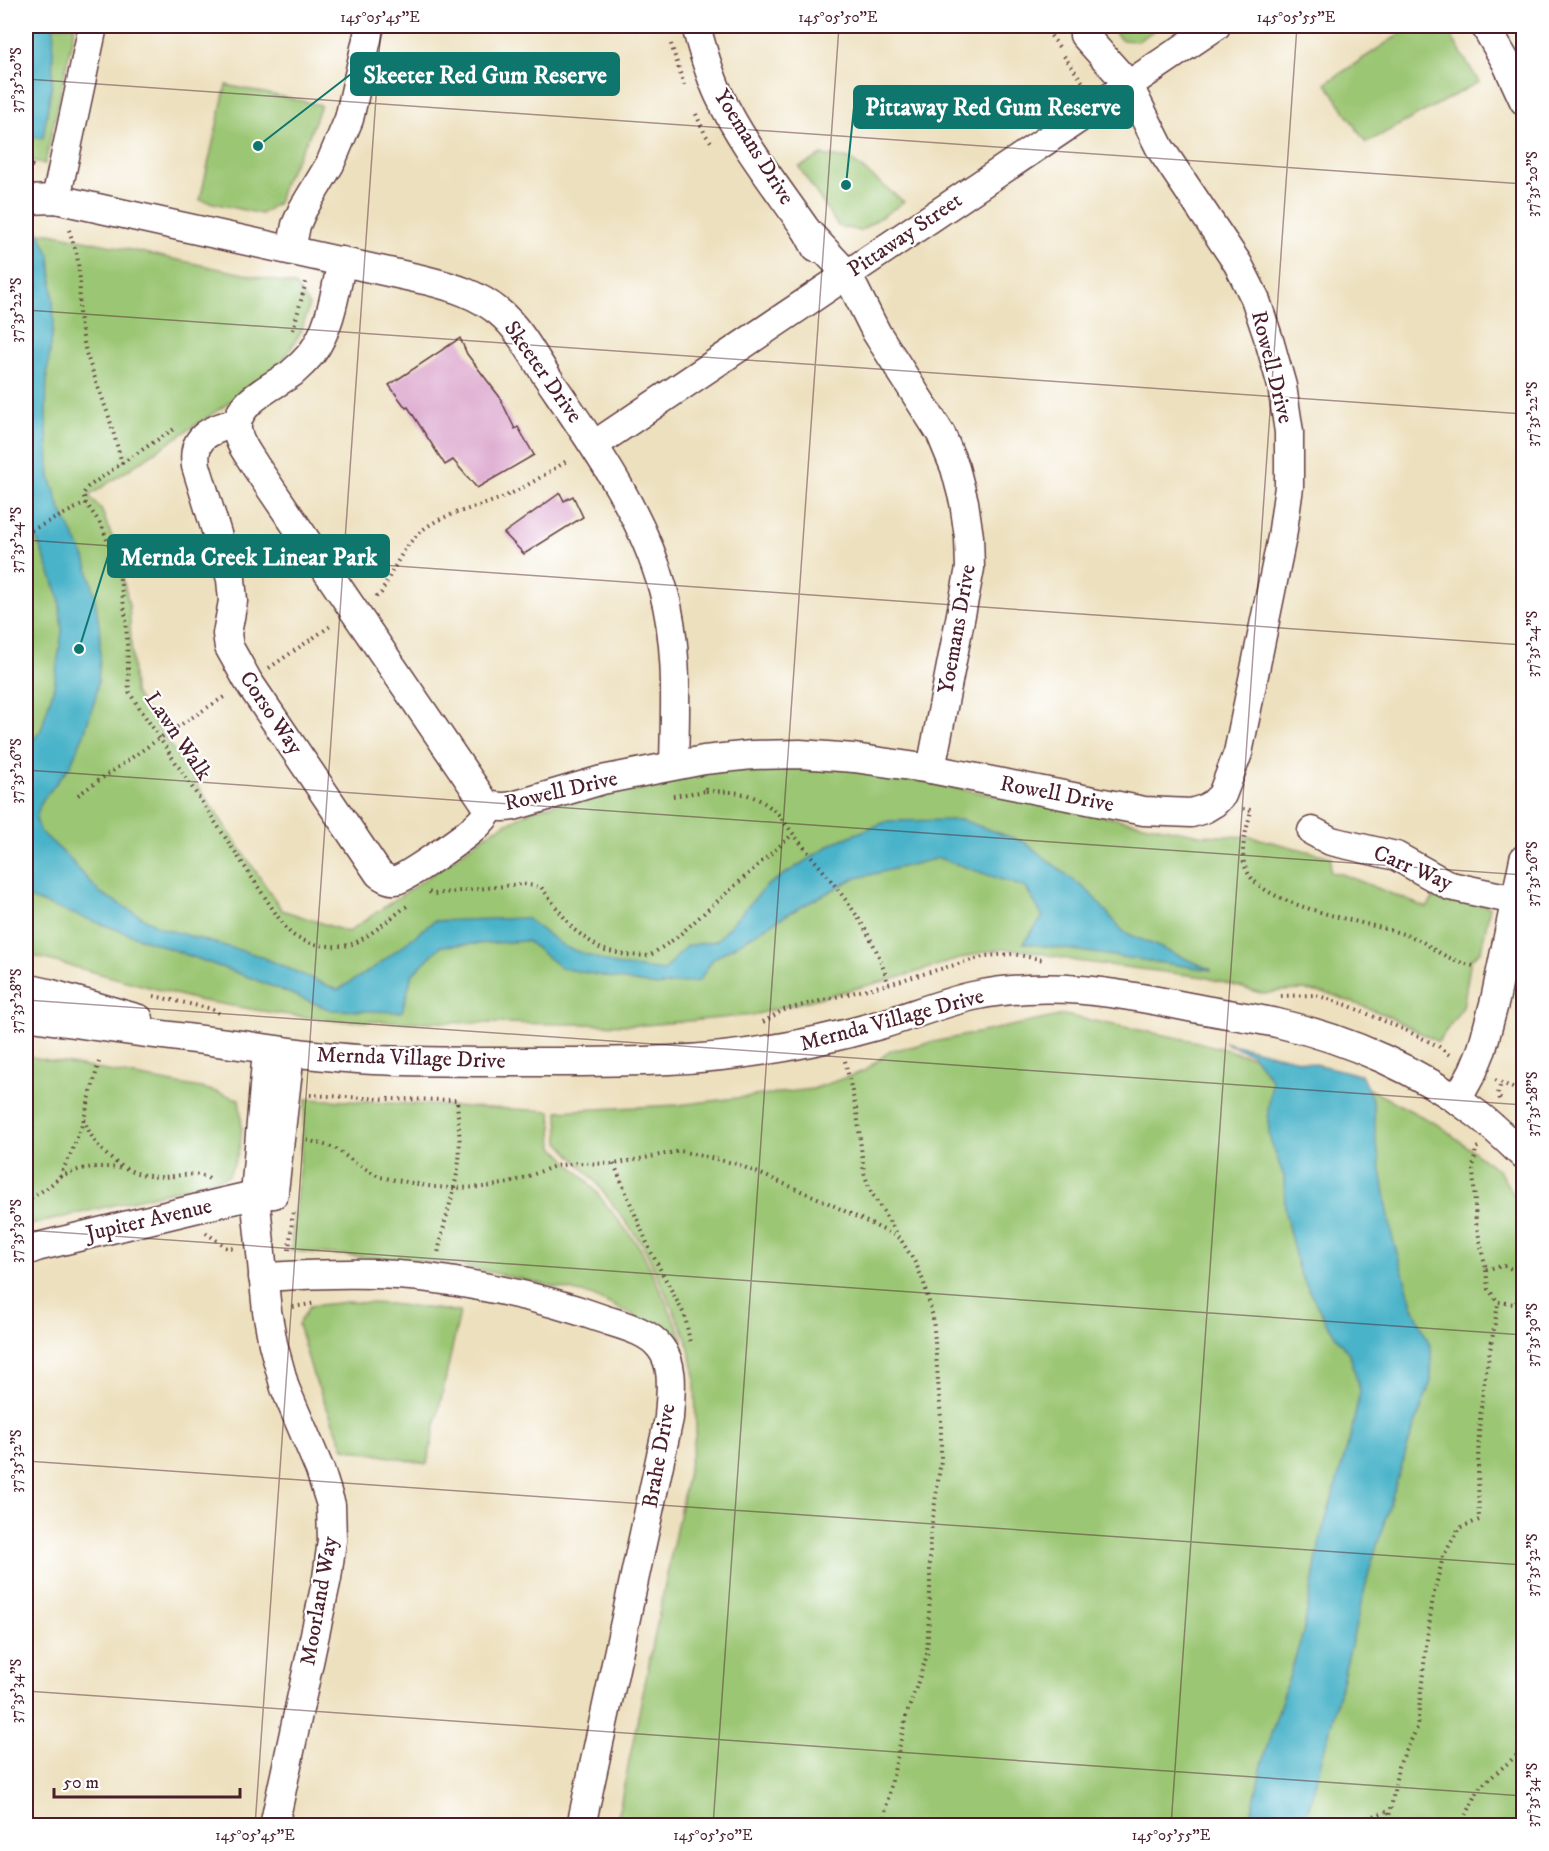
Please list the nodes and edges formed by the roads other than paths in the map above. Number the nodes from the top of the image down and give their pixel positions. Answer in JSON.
{"nodes":[{"id":1,"x":93,"y":26,"type":"edge"},
{"id":2,"x":370,"y":26,"type":"edge"},
{"id":3,"x":696,"y":26,"type":"edge"},
{"id":4,"x":1216,"y":26,"type":"edge"},
{"id":5,"x":1485,"y":26,"type":"edge"},
{"id":6,"x":1081,"y":30,"type":"edge"},
{"id":7,"x":1120,"y":90,"type":"junction"},
{"id":8,"x":1524,"y":101,"type":"edge"},
{"id":9,"x":26,"y":182,"type":"edge"},
{"id":10,"x":56,"y":199,"type":"junction"},
{"id":11,"x":26,"y":200,"type":"edge"},
{"id":12,"x":298,"y":252,"type":"junction"},
{"id":13,"x":342,"y":261,"type":"junction"},
{"id":14,"x":840,"y":278,"type":"junction"},
{"id":15,"x":237,"y":422,"type":"junction"},
{"id":16,"x":594,"y":445,"type":"junction"},
{"id":17,"x":675,"y":765,"type":"junction"},
{"id":18,"x":932,"y":769,"type":"junction"},
{"id":19,"x":492,"y":807,"type":"junction"},
{"id":20,"x":1312,"y":831,"type":"dead end"},
{"id":21,"x":1524,"y":859,"type":"edge"},
{"id":22,"x":1517,"y":921,"type":"edge"},
{"id":23,"x":26,"y":988,"type":"edge"},
{"id":24,"x":26,"y":1016,"type":"edge"},
{"id":25,"x":225,"y":1031,"type":"junction"},
{"id":26,"x":279,"y":1052,"type":"junction"},
{"id":27,"x":1448,"y":1094,"type":"junction"},
{"id":28,"x":1524,"y":1156,"type":"edge"},
{"id":29,"x":274,"y":1200,"type":"junction"},
{"id":30,"x":26,"y":1251,"type":"edge"},
{"id":31,"x":277,"y":1276,"type":"junction"},
{"id":32,"x":274,"y":1826,"type":"edge"},
{"id":33,"x":581,"y":1826,"type":"edge"}],
"edges":[{"from":1,"to":10,"type":"street"},
{"from":2,"to":12,"type":"street"},
{"from":3,"to":14,"type":"street","name":"Yoemans Drive"},
{"from":4,"to":7,"type":"street","name":"Pittaway Street"},
{"from":5,"to":8,"type":"street"},
{"from":6,"to":7,"type":"street","name":"Rowell Drive"},
{"from":7,"to":14,"type":"street","name":"Pittaway Street"},
{"from":7,"to":18,"type":"street","name":"Rowell Drive"},
{"from":9,"to":10,"type":"street","name":"Skeeter Drive"},
{"from":10,"to":11,"type":"street","name":"Skeeter Drive"},
{"from":10,"to":12,"type":"street","name":"Skeeter Drive"},
{"from":12,"to":13,"type":"street","name":"Skeeter Drive"},
{"from":13,"to":15,"type":"street"},
{"from":13,"to":16,"type":"street","name":"Skeeter Drive"},
{"from":14,"to":16,"type":"street","name":"Pittaway Street"},
{"from":14,"to":18,"type":"street","name":"Yoemans Drive"},
{"from":15,"to":19,"type":"street","name":"Rowell Drive"},
{"from":15,"to":19,"type":"street","name":"Corso Way"},
{"from":16,"to":17,"type":"street","name":"Skeeter Drive"},
{"from":17,"to":18,"type":"street","name":"Rowell Drive"},
{"from":17,"to":19,"type":"street","name":"Rowell Drive"},
{"from":20,"to":22,"type":"street","name":"Carr Way"},
{"from":21,"to":22,"type":"street"},
{"from":22,"to":27,"type":"street"},
{"from":23,"to":25,"type":"street","name":"Mernda Village Drive"},
{"from":24,"to":25,"type":"street","name":"Mernda Village Drive"},
{"from":25,"to":26,"type":"street","name":"Mernda Village Drive"},
{"from":26,"to":27,"type":"street","name":"Mernda Village Drive"},
{"from":26,"to":29,"type":"street","name":"Moorland Way"},
{"from":27,"to":28,"type":"street","name":"Mernda Village Drive"},
{"from":29,"to":30,"type":"street","name":"Jupiter Avenue"},
{"from":29,"to":31,"type":"street","name":"Moorland Way"},
{"from":31,"to":32,"type":"street","name":"Moorland Way"},
{"from":31,"to":33,"type":"street","name":"Brahe Drive"}]}
